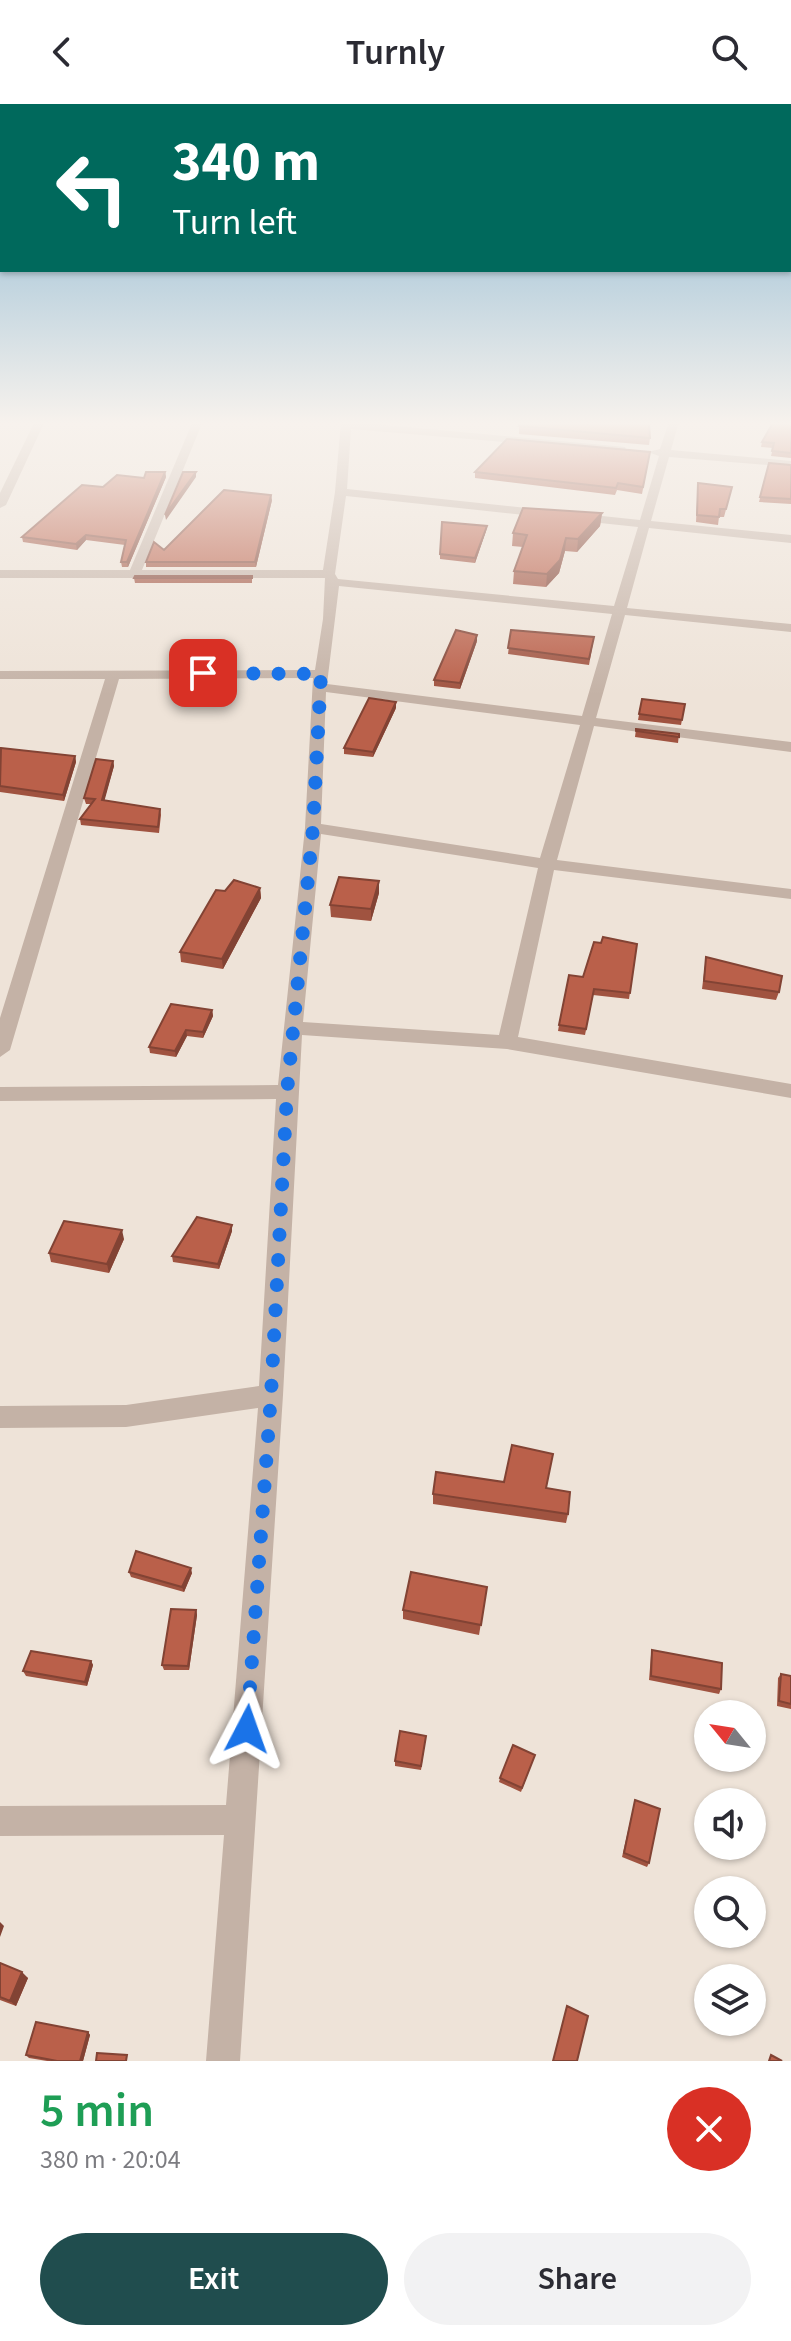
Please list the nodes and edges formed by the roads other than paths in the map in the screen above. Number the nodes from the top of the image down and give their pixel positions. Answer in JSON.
{"nodes":[{"id":1,"x":160,"y":512,"type":"edge"},
{"id":2,"x":339,"y":512,"type":"edge"},
{"id":3,"x":535,"y":512,"type":"edge"},
{"id":4,"x":650,"y":512,"type":"edge"},
{"id":5,"x":647,"y":524,"type":"junction"},
{"id":6,"x":791,"y":539,"type":"edge"},
{"id":7,"x":0,"y":574,"type":"edge"},
{"id":8,"x":134,"y":575,"type":"junction"},
{"id":9,"x":331,"y":578,"type":"junction"},
{"id":10,"x":621,"y":609,"type":"junction"},
{"id":11,"x":791,"y":628,"type":"edge"},
{"id":12,"x":114,"y":673,"type":"junction"},
{"id":13,"x":0,"y":675,"type":"edge"},
{"id":14,"x":320,"y":680,"type":"junction"},
{"id":15,"x":588,"y":721,"type":"junction"},
{"id":16,"x":791,"y":747,"type":"edge"},
{"id":17,"x":313,"y":828,"type":"junction"},
{"id":18,"x":547,"y":864,"type":"junction"},
{"id":19,"x":791,"y":894,"type":"edge"},
{"id":20,"x":293,"y":1028,"type":"junction"},
{"id":21,"x":507,"y":1042,"type":"junction"},
{"id":22,"x":0,"y":1050,"type":"edge"},
{"id":23,"x":791,"y":1091,"type":"edge"},
{"id":24,"x":287,"y":1092,"type":"junction"},
{"id":25,"x":0,"y":1094,"type":"edge"},
{"id":26,"x":271,"y":1395,"type":"junction"},
{"id":27,"x":0,"y":1417,"type":"edge"},
{"id":28,"x":240,"y":1820,"type":"junction"},
{"id":29,"x":0,"y":1821,"type":"edge"},
{"id":30,"x":223,"y":2061,"type":"edge"}],
"edges":[{"from":1,"to":8,"type":"street"},
{"from":2,"to":9,"type":"street"},
{"from":3,"to":5,"type":"street"},
{"from":4,"to":5,"type":"street"},
{"from":5,"to":6,"type":"street"},
{"from":5,"to":10,"type":"street"},
{"from":7,"to":8,"type":"street"},
{"from":8,"to":9,"type":"street"},
{"from":9,"to":10,"type":"street"},
{"from":9,"to":14,"type":"street"},
{"from":10,"to":11,"type":"street"},
{"from":10,"to":15,"type":"street"},
{"from":12,"to":13,"type":"street"},
{"from":12,"to":14,"type":"street"},
{"from":12,"to":22,"type":"street"},
{"from":14,"to":15,"type":"street"},
{"from":14,"to":17,"type":"street"},
{"from":15,"to":16,"type":"street"},
{"from":15,"to":18,"type":"street"},
{"from":17,"to":18,"type":"street"},
{"from":17,"to":20,"type":"street"},
{"from":18,"to":19,"type":"street"},
{"from":18,"to":21,"type":"street"},
{"from":20,"to":21,"type":"street"},
{"from":20,"to":24,"type":"street"},
{"from":21,"to":23,"type":"street"},
{"from":24,"to":25,"type":"street"},
{"from":24,"to":26,"type":"street"},
{"from":26,"to":27,"type":"street"},
{"from":26,"to":28,"type":"street"},
{"from":28,"to":29,"type":"street"},
{"from":28,"to":30,"type":"street"}]}
